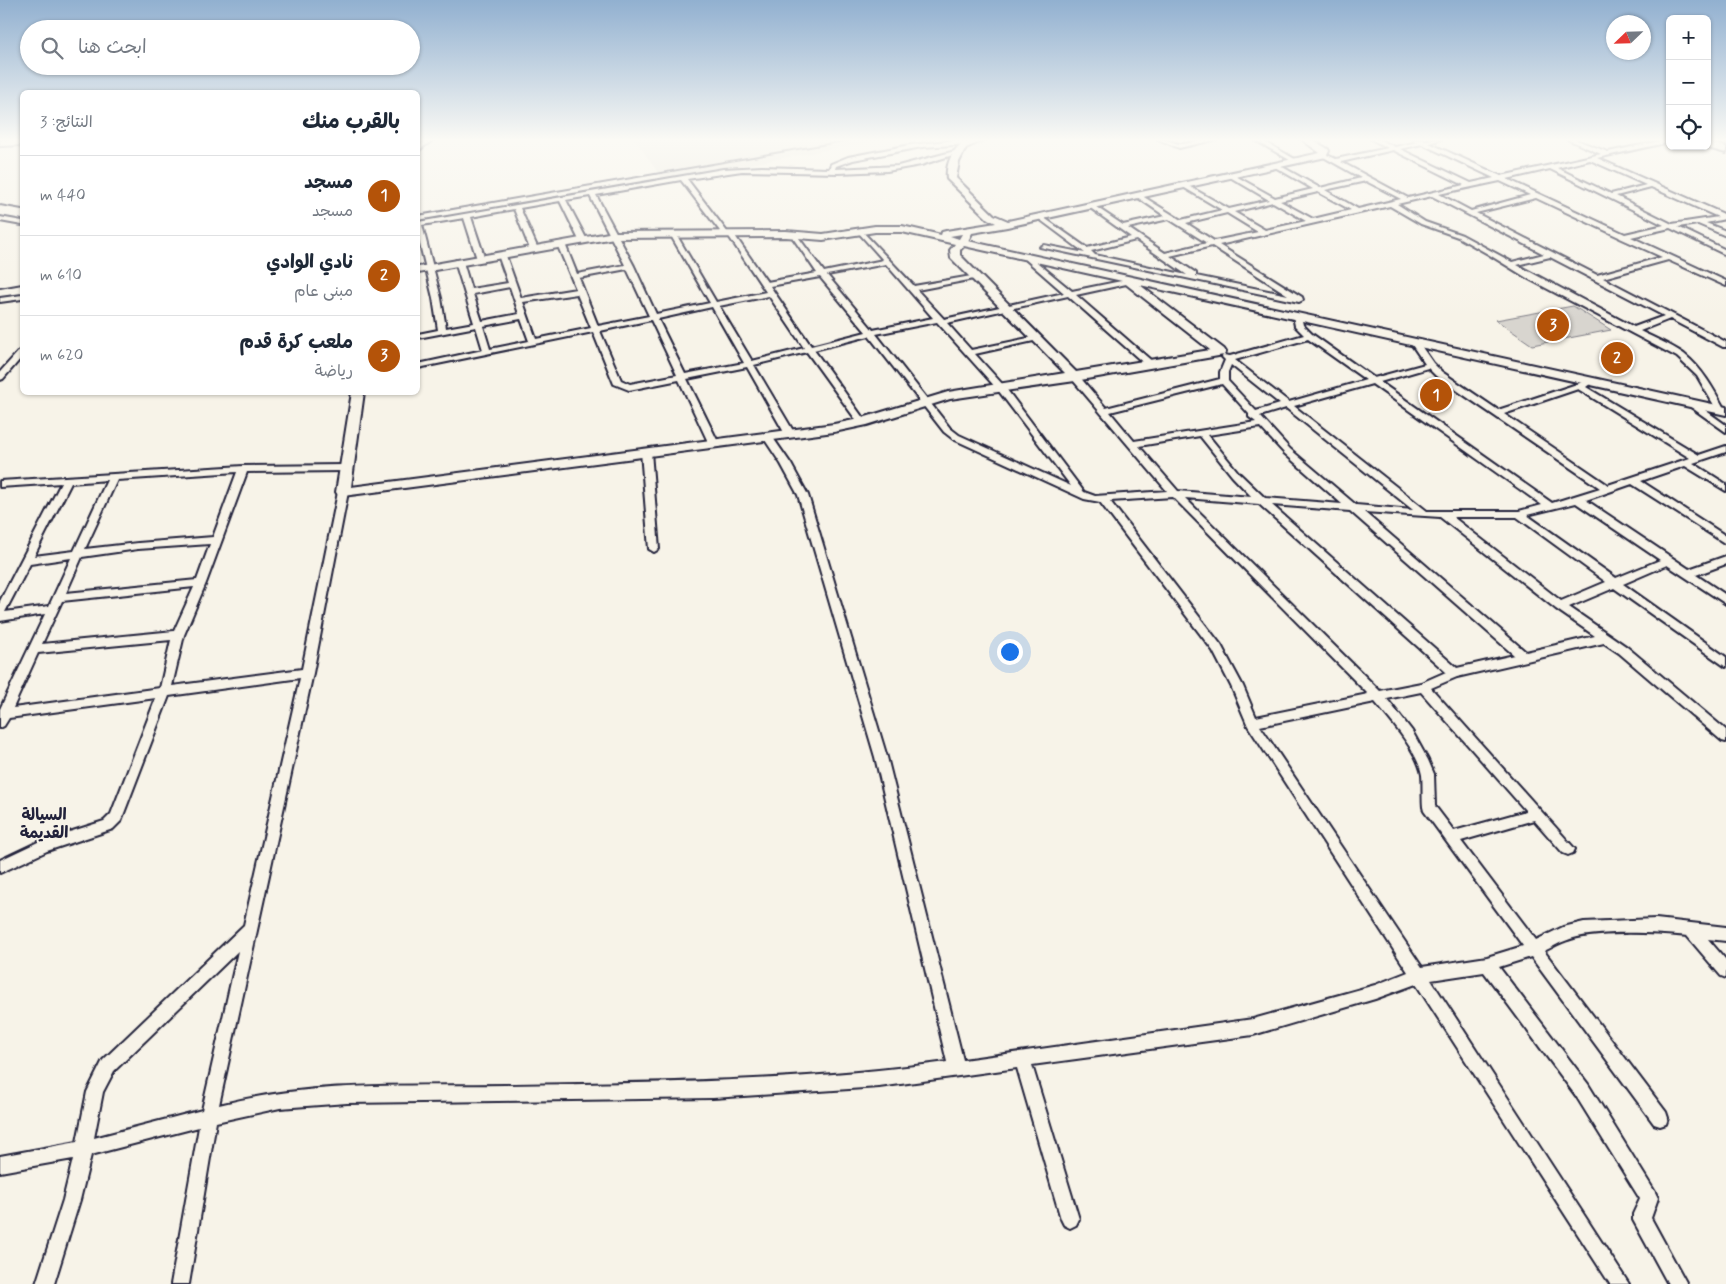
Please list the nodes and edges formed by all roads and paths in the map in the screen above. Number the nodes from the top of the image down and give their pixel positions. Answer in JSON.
{"nodes":[{"id":1,"x":562,"y":199,"type":"joint"},
{"id":2,"x":595,"y":199,"type":"edge"},
{"id":3,"x":700,"y":199,"type":"edge"},
{"id":4,"x":970,"y":199,"type":"edge"},
{"id":5,"x":1125,"y":199,"type":"edge"},
{"id":6,"x":1144,"y":199,"type":"edge"},
{"id":7,"x":1207,"y":199,"type":"edge"},
{"id":8,"x":1280,"y":199,"type":"edge"},
{"id":9,"x":1336,"y":199,"type":"edge"},
{"id":10,"x":1412,"y":199,"type":"edge"},
{"id":11,"x":1443,"y":199,"type":"edge"},
{"id":12,"x":1523,"y":199,"type":"edge"},
{"id":13,"x":1540,"y":199,"type":"edge"},
{"id":14,"x":1616,"y":199,"type":"edge"},
{"id":15,"x":1684,"y":199,"type":"edge"},
{"id":16,"x":1275,"y":200,"type":"junction"},
{"id":17,"x":1408,"y":200,"type":"joint"},
{"id":18,"x":1390,"y":203,"type":"junction"},
{"id":19,"x":1091,"y":206,"type":"junction"},
{"id":20,"x":516,"y":207,"type":"junction"},
{"id":21,"x":1228,"y":211,"type":"junction"},
{"id":22,"x":1357,"y":211,"type":"junction"},
{"id":23,"x":1470,"y":213,"type":"junction"},
{"id":24,"x":467,"y":216,"type":"junction"},
{"id":25,"x":1172,"y":216,"type":"junction"},
{"id":26,"x":1040,"y":217,"type":"junction"},
{"id":27,"x":1725,"y":217,"type":"edge"},
{"id":28,"x":0,"y":219,"type":"edge"},
{"id":29,"x":1312,"y":221,"type":"junction"},
{"id":30,"x":992,"y":222,"type":"junction"},
{"id":31,"x":1182,"y":222,"type":"junction"},
{"id":32,"x":1699,"y":222,"type":"junction"},
{"id":33,"x":20,"y":223,"type":"edge"},
{"id":34,"x":420,"y":224,"type":"edge"},
{"id":35,"x":1671,"y":226,"type":"junction"},
{"id":36,"x":1123,"y":227,"type":"junction"},
{"id":37,"x":860,"y":231,"type":"junction"},
{"id":38,"x":971,"y":231,"type":"junction"},
{"id":39,"x":420,"y":232,"type":"edge"},
{"id":40,"x":1264,"y":232,"type":"junction"},
{"id":41,"x":673,"y":234,"type":"junction"},
{"id":42,"x":728,"y":234,"type":"junction"},
{"id":43,"x":1726,"y":234,"type":"edge"},
{"id":44,"x":614,"y":235,"type":"junction"},
{"id":45,"x":794,"y":235,"type":"junction"},
{"id":46,"x":938,"y":236,"type":"junction"},
{"id":47,"x":1622,"y":237,"type":"junction"},
{"id":48,"x":1138,"y":238,"type":"junction"},
{"id":49,"x":583,"y":240,"type":"junction"},
{"id":50,"x":962,"y":242,"type":"junction"},
{"id":51,"x":1215,"y":243,"type":"junction"},
{"id":52,"x":561,"y":244,"type":"junction"},
{"id":53,"x":1044,"y":247,"type":"dead end"},
{"id":54,"x":534,"y":249,"type":"junction"},
{"id":55,"x":1087,"y":250,"type":"junction"},
{"id":56,"x":1726,"y":253,"type":"edge"},
{"id":57,"x":1550,"y":254,"type":"junction"},
{"id":58,"x":502,"y":255,"type":"junction"},
{"id":59,"x":1164,"y":255,"type":"junction"},
{"id":60,"x":1027,"y":256,"type":"junction"},
{"id":61,"x":1094,"y":256,"type":"junction"},
{"id":62,"x":1667,"y":258,"type":"junction"},
{"id":63,"x":481,"y":259,"type":"junction"},
{"id":64,"x":459,"y":262,"type":"junction"},
{"id":65,"x":886,"y":262,"type":"junction"},
{"id":66,"x":1512,"y":264,"type":"junction"},
{"id":67,"x":630,"y":266,"type":"junction"},
{"id":68,"x":429,"y":268,"type":"junction"},
{"id":69,"x":420,"y":270,"type":"edge"},
{"id":70,"x":822,"y":274,"type":"junction"},
{"id":71,"x":574,"y":277,"type":"junction"},
{"id":72,"x":974,"y":277,"type":"junction"},
{"id":73,"x":1199,"y":278,"type":"junction"},
{"id":74,"x":1596,"y":278,"type":"junction"},
{"id":75,"x":1126,"y":279,"type":"junction"},
{"id":76,"x":513,"y":284,"type":"junction"},
{"id":77,"x":1726,"y":284,"type":"edge"},
{"id":78,"x":765,"y":285,"type":"junction"},
{"id":79,"x":911,"y":289,"type":"junction"},
{"id":80,"x":579,"y":290,"type":"junction"},
{"id":81,"x":469,"y":292,"type":"junction"},
{"id":82,"x":770,"y":293,"type":"junction"},
{"id":83,"x":1068,"y":293,"type":"junction"},
{"id":84,"x":20,"y":296,"type":"edge"},
{"id":85,"x":0,"y":300,"type":"edge"},
{"id":86,"x":518,"y":301,"type":"junction"},
{"id":87,"x":714,"y":304,"type":"junction"},
{"id":88,"x":1005,"y":307,"type":"junction"},
{"id":89,"x":523,"y":316,"type":"junction"},
{"id":90,"x":654,"y":316,"type":"junction"},
{"id":91,"x":1297,"y":316,"type":"junction"},
{"id":92,"x":1670,"y":317,"type":"junction"},
{"id":93,"x":940,"y":320,"type":"junction"},
{"id":94,"x":478,"y":324,"type":"junction"},
{"id":95,"x":594,"y":328,"type":"junction"},
{"id":96,"x":1634,"y":330,"type":"junction"},
{"id":97,"x":442,"y":331,"type":"junction"},
{"id":98,"x":871,"y":333,"type":"junction"},
{"id":99,"x":420,"y":336,"type":"edge"},
{"id":100,"x":1309,"y":336,"type":"junction"},
{"id":101,"x":1035,"y":338,"type":"junction"},
{"id":102,"x":533,"y":341,"type":"junction"},
{"id":103,"x":1414,"y":342,"type":"junction"},
{"id":104,"x":1726,"y":345,"type":"edge"},
{"id":105,"x":809,"y":349,"type":"junction"},
{"id":106,"x":487,"y":351,"type":"junction"},
{"id":107,"x":969,"y":353,"type":"junction"},
{"id":108,"x":20,"y":355,"type":"edge"},
{"id":109,"x":1225,"y":356,"type":"junction"},
{"id":110,"x":750,"y":364,"type":"junction"},
{"id":111,"x":1151,"y":365,"type":"junction"},
{"id":112,"x":1430,"y":365,"type":"junction"},
{"id":113,"x":420,"y":366,"type":"edge"},
{"id":114,"x":0,"y":377,"type":"edge"},
{"id":115,"x":682,"y":377,"type":"junction"},
{"id":116,"x":1075,"y":377,"type":"junction"},
{"id":117,"x":1224,"y":381,"type":"junction"},
{"id":118,"x":1592,"y":381,"type":"junction"},
{"id":119,"x":1374,"y":382,"type":"junction"},
{"id":120,"x":1579,"y":386,"type":"junction"},
{"id":121,"x":1001,"y":388,"type":"junction"},
{"id":122,"x":357,"y":395,"type":"edge"},
{"id":123,"x":925,"y":402,"type":"junction"},
{"id":124,"x":1691,"y":403,"type":"junction"},
{"id":125,"x":1286,"y":405,"type":"junction"},
{"id":126,"x":1103,"y":410,"type":"junction"},
{"id":127,"x":1723,"y":410,"type":"edge"},
{"id":128,"x":1495,"y":414,"type":"junction"},
{"id":129,"x":1252,"y":415,"type":"junction"},
{"id":130,"x":862,"y":422,"type":"junction"},
{"id":131,"x":1260,"y":424,"type":"junction"},
{"id":132,"x":1726,"y":429,"type":"edge"},
{"id":133,"x":1202,"y":433,"type":"junction"},
{"id":134,"x":790,"y":434,"type":"junction"},
{"id":135,"x":768,"y":437,"type":"junction"},
{"id":136,"x":714,"y":444,"type":"junction"},
{"id":137,"x":1131,"y":444,"type":"junction"},
{"id":138,"x":1726,"y":449,"type":"edge"},
{"id":139,"x":646,"y":452,"type":"junction"},
{"id":140,"x":1698,"y":458,"type":"junction"},
{"id":141,"x":1685,"y":462,"type":"junction"},
{"id":142,"x":345,"y":468,"type":"junction"},
{"id":143,"x":243,"y":469,"type":"junction"},
{"id":144,"x":114,"y":476,"type":"junction"},
{"id":145,"x":68,"y":479,"type":"junction"},
{"id":146,"x":1633,"y":480,"type":"junction"},
{"id":147,"x":0,"y":484,"type":"edge"},
{"id":148,"x":1726,"y":488,"type":"edge"},
{"id":149,"x":1607,"y":489,"type":"junction"},
{"id":150,"x":343,"y":492,"type":"junction"},
{"id":151,"x":1082,"y":494,"type":"junction"},
{"id":152,"x":1175,"y":494,"type":"junction"},
{"id":153,"x":1103,"y":499,"type":"junction"},
{"id":154,"x":1578,"y":499,"type":"junction"},
{"id":155,"x":1263,"y":502,"type":"junction"},
{"id":156,"x":1550,"y":506,"type":"junction"},
{"id":157,"x":1354,"y":509,"type":"junction"},
{"id":158,"x":1425,"y":514,"type":"junction"},
{"id":159,"x":1519,"y":514,"type":"junction"},
{"id":160,"x":1444,"y":515,"type":"junction"},
{"id":161,"x":217,"y":540,"type":"junction"},
{"id":162,"x":1726,"y":541,"type":"edge"},
{"id":163,"x":654,"y":549,"type":"dead end"},
{"id":164,"x":79,"y":553,"type":"junction"},
{"id":165,"x":1726,"y":560,"type":"edge"},
{"id":166,"x":1667,"y":561,"type":"junction"},
{"id":167,"x":25,"y":562,"type":"junction"},
{"id":168,"x":1687,"y":574,"type":"junction"},
{"id":169,"x":200,"y":583,"type":"junction"},
{"id":170,"x":1614,"y":583,"type":"junction"},
{"id":171,"x":59,"y":598,"type":"junction"},
{"id":172,"x":1726,"y":600,"type":"edge"},
{"id":173,"x":1560,"y":606,"type":"junction"},
{"id":174,"x":53,"y":609,"type":"junction"},
{"id":175,"x":0,"y":612,"type":"edge"},
{"id":176,"x":0,"y":617,"type":"edge"},
{"id":177,"x":178,"y":635,"type":"junction"},
{"id":178,"x":1606,"y":638,"type":"junction"},
{"id":179,"x":35,"y":649,"type":"junction"},
{"id":180,"x":1523,"y":656,"type":"junction"},
{"id":181,"x":1726,"y":663,"type":"edge"},
{"id":182,"x":307,"y":673,"type":"junction"},
{"id":183,"x":1455,"y":673,"type":"junction"},
{"id":184,"x":1423,"y":687,"type":"junction"},
{"id":185,"x":164,"y":690,"type":"junction"},
{"id":186,"x":1377,"y":696,"type":"junction"},
{"id":187,"x":2,"y":716,"type":"edge"},
{"id":188,"x":1252,"y":723,"type":"junction"},
{"id":189,"x":1726,"y":737,"type":"edge"},
{"id":190,"x":1537,"y":814,"type":"junction"},
{"id":191,"x":1451,"y":838,"type":"junction"},
{"id":192,"x":1568,"y":849,"type":"dead end"},
{"id":193,"x":0,"y":867,"type":"edge"},
{"id":194,"x":251,"y":928,"type":"junction"},
{"id":195,"x":1691,"y":930,"type":"junction"},
{"id":196,"x":1726,"y":934,"type":"edge"},
{"id":197,"x":1534,"y":948,"type":"junction"},
{"id":198,"x":1487,"y":964,"type":"junction"},
{"id":199,"x":1726,"y":971,"type":"edge"},
{"id":200,"x":1420,"y":976,"type":"junction"},
{"id":201,"x":1023,"y":1060,"type":"junction"},
{"id":202,"x":957,"y":1069,"type":"junction"},
{"id":203,"x":209,"y":1116,"type":"junction"},
{"id":204,"x":1660,"y":1118,"type":"dead end"},
{"id":205,"x":84,"y":1149,"type":"junction"},
{"id":206,"x":0,"y":1164,"type":"edge"},
{"id":207,"x":1070,"y":1219,"type":"dead end"},
{"id":208,"x":45,"y":1284,"type":"edge"},
{"id":209,"x":180,"y":1284,"type":"edge"},
{"id":210,"x":1620,"y":1284,"type":"edge"},
{"id":211,"x":1678,"y":1284,"type":"edge"}],
"edges":[{"from":1,"to":20,"type":"street"},
{"from":1,"to":49,"type":"street"},
{"from":2,"to":44,"type":"street"},
{"from":3,"to":42,"type":"street"},
{"from":4,"to":30,"type":"street"},
{"from":5,"to":19,"type":"street"},
{"from":6,"to":25,"type":"street"},
{"from":7,"to":21,"type":"street"},
{"from":8,"to":16,"type":"street"},
{"from":9,"to":22,"type":"street"},
{"from":10,"to":17,"type":"street"},
{"from":11,"to":23,"type":"street"},
{"from":12,"to":23,"type":"street"},
{"from":13,"to":47,"type":"street"},
{"from":14,"to":35,"type":"street"},
{"from":15,"to":27,"type":"street"},
{"from":16,"to":21,"type":"street"},
{"from":16,"to":29,"type":"street"},
{"from":17,"to":18,"type":"street"},
{"from":18,"to":22,"type":"street"},
{"from":18,"to":66,"type":"street"},
{"from":19,"to":26,"type":"street"},
{"from":19,"to":36,"type":"street"},
{"from":20,"to":24,"type":"street"},
{"from":20,"to":54,"type":"street"},
{"from":21,"to":31,"type":"street"},
{"from":21,"to":40,"type":"street"},
{"from":22,"to":29,"type":"street"},
{"from":23,"to":57,"type":"street"},
{"from":24,"to":34,"type":"street"},
{"from":24,"to":63,"type":"street"},
{"from":25,"to":31,"type":"street"},
{"from":25,"to":36,"type":"street"},
{"from":26,"to":30,"type":"street"},
{"from":26,"to":55,"type":"street"},
{"from":27,"to":32,"type":"street"},
{"from":28,"to":33,"type":"street"},
{"from":29,"to":40,"type":"street"},
{"from":30,"to":38,"type":"street"},
{"from":31,"to":51,"type":"street"},
{"from":32,"to":35,"type":"street"},
{"from":32,"to":43,"type":"street"},
{"from":35,"to":47,"type":"street"},
{"from":35,"to":56,"type":"street"},
{"from":36,"to":48,"type":"street"},
{"from":37,"to":45,"type":"street"},
{"from":37,"to":46,"type":"street"},
{"from":37,"to":65,"type":"street"},
{"from":38,"to":46,"type":"street"},
{"from":38,"to":50,"type":"street"},
{"from":39,"to":68,"type":"street"},
{"from":40,"to":51,"type":"street"},
{"from":41,"to":42,"type":"street"},
{"from":41,"to":44,"type":"street"},
{"from":41,"to":87,"type":"street"},
{"from":42,"to":45,"type":"street"},
{"from":42,"to":78,"type":"street"},
{"from":44,"to":49,"type":"street"},
{"from":44,"to":67,"type":"street"},
{"from":45,"to":70,"type":"street"},
{"from":46,"to":50,"type":"street"},
{"from":47,"to":62,"type":"street"},
{"from":48,"to":55,"type":"street"},
{"from":48,"to":59,"type":"street"},
{"from":49,"to":52,"type":"street"},
{"from":50,"to":60,"type":"street"},
{"from":50,"to":72,"type":"street"},
{"from":51,"to":59,"type":"street"},
{"from":51,"to":73,"type":"street"},
{"from":52,"to":54,"type":"street"},
{"from":52,"to":71,"type":"street"},
{"from":53,"to":61,"type":"street"},
{"from":54,"to":58,"type":"street"},
{"from":55,"to":61,"type":"street"},
{"from":57,"to":66,"type":"street"},
{"from":57,"to":74,"type":"street"},
{"from":58,"to":63,"type":"street"},
{"from":58,"to":76,"type":"street"},
{"from":59,"to":73,"type":"street"},
{"from":60,"to":75,"type":"street"},
{"from":60,"to":83,"type":"street"},
{"from":61,"to":73,"type":"street"},
{"from":62,"to":74,"type":"street"},
{"from":62,"to":77,"type":"street"},
{"from":63,"to":64,"type":"street"},
{"from":64,"to":68,"type":"street"},
{"from":64,"to":81,"type":"street"},
{"from":65,"to":70,"type":"street"},
{"from":65,"to":79,"type":"street"},
{"from":66,"to":96,"type":"street"},
{"from":67,"to":71,"type":"street"},
{"from":67,"to":90,"type":"street"},
{"from":68,"to":69,"type":"street"},
{"from":68,"to":97,"type":"street"},
{"from":70,"to":78,"type":"street"},
{"from":70,"to":98,"type":"street"},
{"from":71,"to":80,"type":"street"},
{"from":72,"to":79,"type":"street"},
{"from":72,"to":88,"type":"street"},
{"from":74,"to":92,"type":"street"},
{"from":75,"to":83,"type":"street"},
{"from":75,"to":91,"type":"street"},
{"from":75,"to":109,"type":"street"},
{"from":76,"to":81,"type":"street"},
{"from":76,"to":86,"type":"street"},
{"from":78,"to":82,"type":"street"},
{"from":79,"to":93,"type":"street"},
{"from":80,"to":86,"type":"street"},
{"from":80,"to":95,"type":"street"},
{"from":81,"to":94,"type":"street"},
{"from":82,"to":87,"type":"street"},
{"from":82,"to":105,"type":"street"},
{"from":83,"to":88,"type":"street"},
{"from":83,"to":111,"type":"street"},
{"from":84,"to":85,"type":"street"},
{"from":86,"to":89,"type":"street"},
{"from":87,"to":90,"type":"street"},
{"from":87,"to":110,"type":"street"},
{"from":88,"to":93,"type":"street"},
{"from":88,"to":101,"type":"street"},
{"from":89,"to":94,"type":"street"},
{"from":89,"to":102,"type":"street"},
{"from":90,"to":95,"type":"street"},
{"from":90,"to":115,"type":"street"},
{"from":91,"to":100,"type":"street"},
{"from":91,"to":103,"type":"street"},
{"from":92,"to":96,"type":"street"},
{"from":92,"to":104,"type":"street"},
{"from":93,"to":98,"type":"street"},
{"from":93,"to":107,"type":"street"},
{"from":94,"to":97,"type":"street"},
{"from":94,"to":106,"type":"street"},
{"from":95,"to":102,"type":"street"},
{"from":95,"to":115,"type":"street"},
{"from":96,"to":127,"type":"street"},
{"from":97,"to":99,"type":"street"},
{"from":98,"to":105,"type":"street"},
{"from":98,"to":123,"type":"street"},
{"from":100,"to":109,"type":"street"},
{"from":100,"to":119,"type":"street"},
{"from":101,"to":107,"type":"street"},
{"from":101,"to":116,"type":"street"},
{"from":102,"to":106,"type":"street"},
{"from":103,"to":112,"type":"street"},
{"from":103,"to":118,"type":"street"},
{"from":105,"to":110,"type":"street"},
{"from":105,"to":130,"type":"street"},
{"from":106,"to":113,"type":"street"},
{"from":107,"to":121,"type":"street"},
{"from":108,"to":114,"type":"street"},
{"from":109,"to":111,"type":"street"},
{"from":109,"to":117,"type":"street"},
{"from":109,"to":125,"type":"street"},
{"from":110,"to":115,"type":"street"},
{"from":110,"to":134,"type":"street"},
{"from":111,"to":116,"type":"street"},
{"from":112,"to":119,"type":"street"},
{"from":112,"to":128,"type":"street"},
{"from":115,"to":136,"type":"street"},
{"from":116,"to":121,"type":"street"},
{"from":116,"to":126,"type":"street"},
{"from":117,"to":126,"type":"street"},
{"from":117,"to":129,"type":"street"},
{"from":118,"to":120,"type":"street"},
{"from":118,"to":124,"type":"street"},
{"from":119,"to":125,"type":"street"},
{"from":119,"to":156,"type":"street"},
{"from":120,"to":128,"type":"street"},
{"from":120,"to":140,"type":"street"},
{"from":121,"to":123,"type":"street"},
{"from":121,"to":151,"type":"street"},
{"from":122,"to":142,"type":"street"},
{"from":123,"to":130,"type":"street"},
{"from":123,"to":151,"type":"street"},
{"from":124,"to":127,"type":"street"},
{"from":124,"to":132,"type":"street"},
{"from":125,"to":129,"type":"street"},
{"from":125,"to":158,"type":"street"},
{"from":126,"to":137,"type":"street"},
{"from":128,"to":149,"type":"street"},
{"from":129,"to":131,"type":"street"},
{"from":130,"to":134,"type":"street"},
{"from":131,"to":133,"type":"street"},
{"from":131,"to":157,"type":"street"},
{"from":133,"to":137,"type":"street"},
{"from":133,"to":155,"type":"street"},
{"from":134,"to":135,"type":"street"},
{"from":135,"to":136,"type":"street"},
{"from":135,"to":202,"type":"street"},
{"from":136,"to":139,"type":"street"},
{"from":137,"to":152,"type":"street"},
{"from":138,"to":140,"type":"street"},
{"from":139,"to":150,"type":"street"},
{"from":139,"to":163,"type":"street"},
{"from":140,"to":141,"type":"street"},
{"from":141,"to":146,"type":"street"},
{"from":141,"to":148,"type":"street"},
{"from":142,"to":143,"type":"street"},
{"from":142,"to":150,"type":"street"},
{"from":143,"to":144,"type":"street"},
{"from":143,"to":161,"type":"street"},
{"from":144,"to":145,"type":"street"},
{"from":144,"to":164,"type":"street"},
{"from":145,"to":147,"type":"street"},
{"from":145,"to":167,"type":"street"},
{"from":146,"to":149,"type":"street"},
{"from":146,"to":162,"type":"street"},
{"from":149,"to":154,"type":"street"},
{"from":150,"to":182,"type":"street"},
{"from":151,"to":153,"type":"street"},
{"from":152,"to":153,"type":"street"},
{"from":152,"to":155,"type":"street"},
{"from":152,"to":186,"type":"street"},
{"from":153,"to":188,"type":"street"},
{"from":154,"to":156,"type":"street"},
{"from":154,"to":166,"type":"street"},
{"from":155,"to":157,"type":"street"},
{"from":155,"to":183,"type":"street"},
{"from":156,"to":159,"type":"street"},
{"from":157,"to":158,"type":"street"},
{"from":157,"to":180,"type":"street"},
{"from":158,"to":160,"type":"street"},
{"from":159,"to":160,"type":"street"},
{"from":159,"to":170,"type":"street"},
{"from":160,"to":173,"type":"street"},
{"from":161,"to":164,"type":"street"},
{"from":161,"to":169,"type":"street"},
{"from":164,"to":167,"type":"street"},
{"from":164,"to":171,"type":"street"},
{"from":165,"to":168,"type":"street"},
{"from":166,"to":168,"type":"street"},
{"from":166,"to":170,"type":"street"},
{"from":167,"to":175,"type":"street"},
{"from":168,"to":172,"type":"street"},
{"from":169,"to":171,"type":"street"},
{"from":169,"to":177,"type":"street"},
{"from":170,"to":173,"type":"street"},
{"from":170,"to":181,"type":"street"},
{"from":171,"to":174,"type":"street"},
{"from":173,"to":178,"type":"street"},
{"from":174,"to":176,"type":"street"},
{"from":174,"to":179,"type":"street"},
{"from":177,"to":179,"type":"street"},
{"from":177,"to":185,"type":"street"},
{"from":178,"to":180,"type":"street"},
{"from":178,"to":189,"type":"street"},
{"from":179,"to":187,"type":"street"},
{"from":180,"to":183,"type":"street"},
{"from":182,"to":185,"type":"street"},
{"from":182,"to":194,"type":"street"},
{"from":183,"to":184,"type":"street"},
{"from":184,"to":186,"type":"street"},
{"from":184,"to":190,"type":"street"},
{"from":185,"to":187,"type":"street"},
{"from":185,"to":193,"type":"street"},
{"from":186,"to":188,"type":"street"},
{"from":186,"to":191,"type":"street"},
{"from":188,"to":200,"type":"street"},
{"from":190,"to":191,"type":"street"},
{"from":190,"to":192,"type":"street"},
{"from":191,"to":197,"type":"street"},
{"from":194,"to":203,"type":"street"},
{"from":194,"to":205,"type":"street"},
{"from":195,"to":196,"type":"street"},
{"from":195,"to":197,"type":"street"},
{"from":195,"to":199,"type":"street"},
{"from":197,"to":198,"type":"street"},
{"from":197,"to":204,"type":"street"},
{"from":198,"to":200,"type":"street"},
{"from":198,"to":211,"type":"street"},
{"from":200,"to":201,"type":"street"},
{"from":200,"to":210,"type":"street"},
{"from":201,"to":202,"type":"street"},
{"from":201,"to":207,"type":"street"},
{"from":202,"to":203,"type":"street"},
{"from":203,"to":205,"type":"street"},
{"from":203,"to":209,"type":"street"},
{"from":205,"to":206,"type":"street"},
{"from":205,"to":208,"type":"street"}]}
